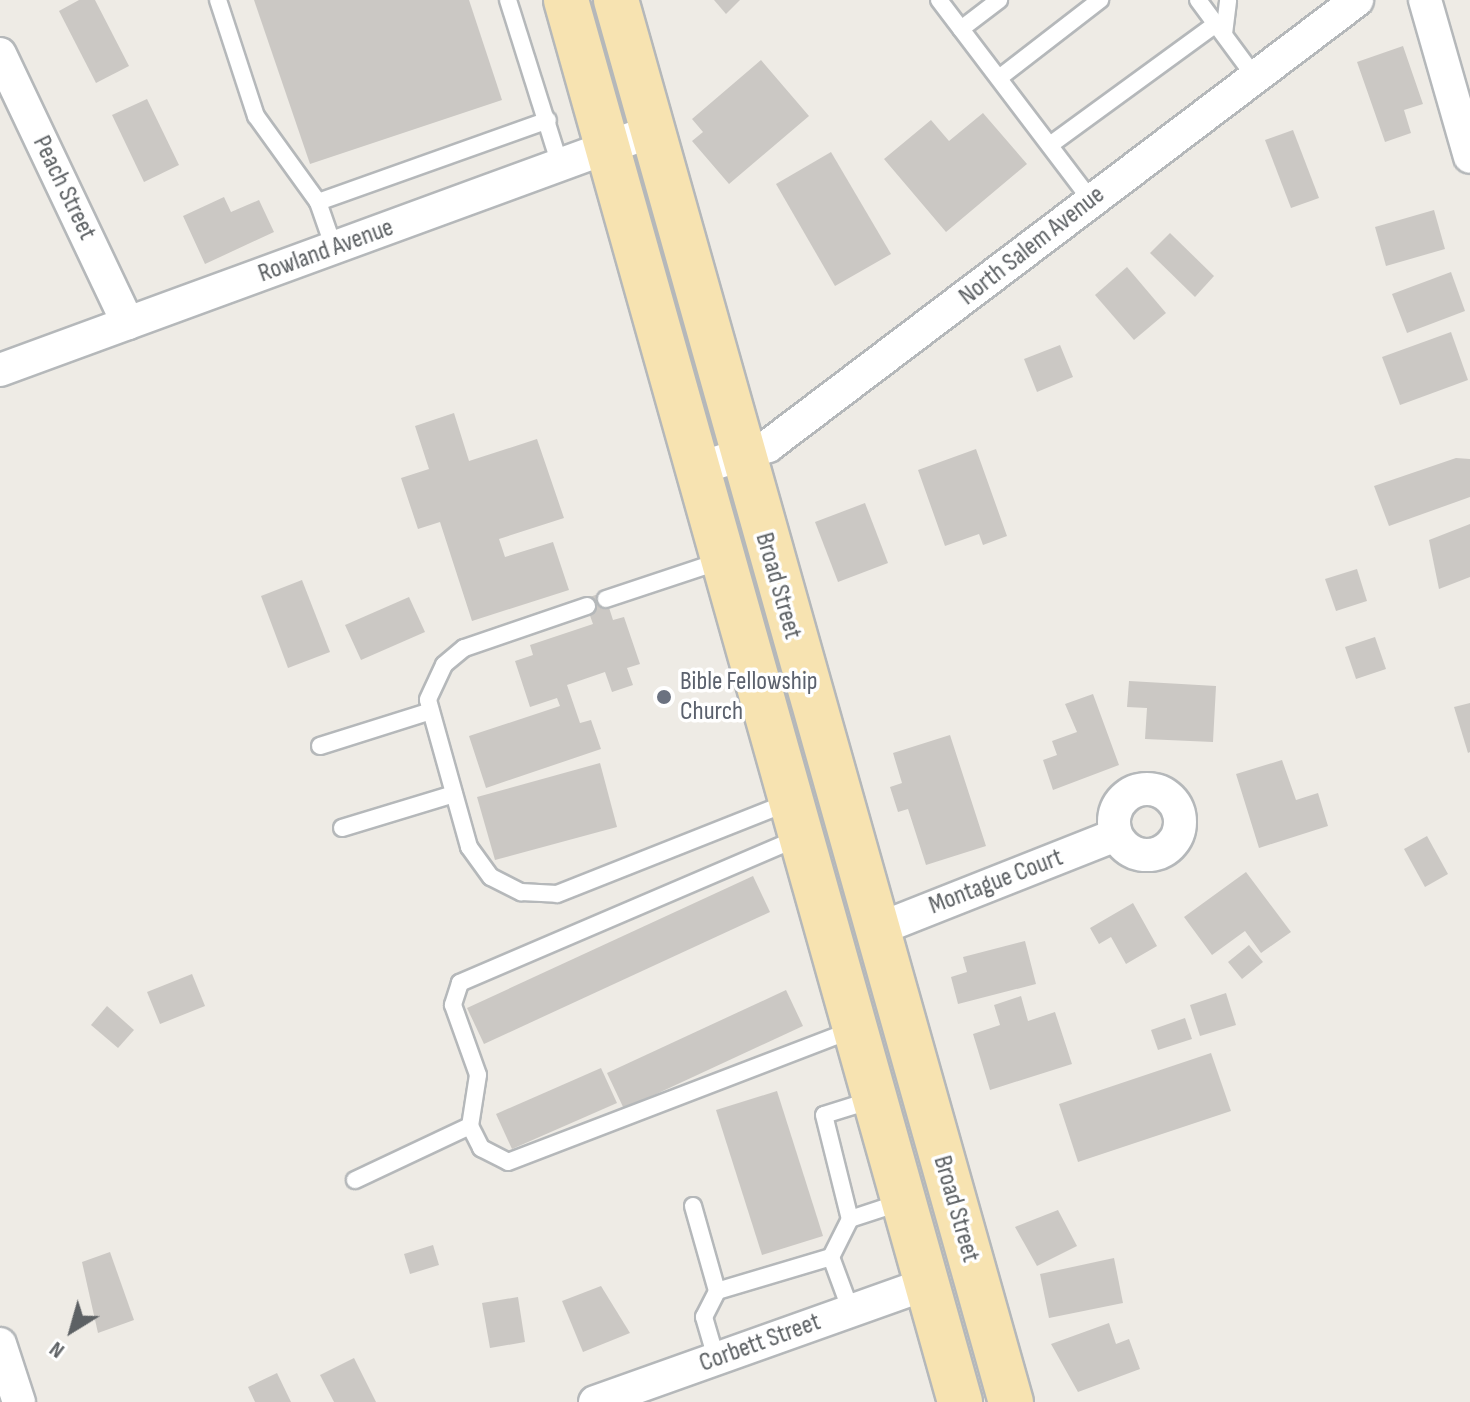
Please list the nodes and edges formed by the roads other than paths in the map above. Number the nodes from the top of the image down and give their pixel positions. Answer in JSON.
{"nodes":[{"id":1,"x":218,"y":0,"type":"edge"},
{"id":2,"x":508,"y":0,"type":"edge"},
{"id":3,"x":566,"y":0,"type":"edge"},
{"id":4,"x":616,"y":0,"type":"edge"},
{"id":5,"x":939,"y":0,"type":"edge"},
{"id":6,"x":999,"y":0,"type":"edge"},
{"id":7,"x":1100,"y":0,"type":"edge"},
{"id":8,"x":1198,"y":0,"type":"edge"},
{"id":9,"x":1228,"y":0,"type":"edge"},
{"id":10,"x":1357,"y":0,"type":"edge"},
{"id":11,"x":1425,"y":0,"type":"edge"},
{"id":12,"x":961,"y":29,"type":"junction"},
{"id":13,"x":1220,"y":29,"type":"junction"},
{"id":14,"x":0,"y":54,"type":"edge"},
{"id":15,"x":1255,"y":77,"type":"junction"},
{"id":16,"x":999,"y":78,"type":"junction"},
{"id":17,"x":548,"y":120,"type":"junction"},
{"id":18,"x":652,"y":131,"type":"junction"},
{"id":19,"x":1050,"y":145,"type":"junction"},
{"id":20,"x":607,"y":148,"type":"junction"},
{"id":21,"x":1470,"y":157,"type":"edge"},
{"id":22,"x":560,"y":165,"type":"junction"},
{"id":23,"x":1091,"y":200,"type":"junction"},
{"id":24,"x":318,"y":202,"type":"junction"},
{"id":25,"x":334,"y":248,"type":"junction"},
{"id":26,"x":128,"y":323,"type":"junction"},
{"id":27,"x":0,"y":370,"type":"edge"},
{"id":28,"x":741,"y":455,"type":"junction"},
{"id":29,"x":697,"y":469,"type":"junction"},
{"id":30,"x":720,"y":561,"type":"junction"},
{"id":31,"x":606,"y":599,"type":"dead end"},
{"id":32,"x":587,"y":606,"type":"dead end"},
{"id":33,"x":431,"y":711,"type":"junction"},
{"id":34,"x":320,"y":746,"type":"dead end"},
{"id":35,"x":454,"y":794,"type":"junction"},
{"id":36,"x":794,"y":820,"type":"junction"},
{"id":37,"x":342,"y":828,"type":"dead end"},
{"id":38,"x":1116,"y":835,"type":"dead end"},
{"id":39,"x":876,"y":930,"type":"junction"},
{"id":40,"x":853,"y":1029,"type":"junction"},
{"id":41,"x":873,"y":1099,"type":"junction"},
{"id":42,"x":470,"y":1126,"type":"junction"},
{"id":43,"x":355,"y":1180,"type":"dead end"},
{"id":44,"x":903,"y":1202,"type":"junction"},
{"id":45,"x":693,"y":1206,"type":"dead end"},
{"id":46,"x":850,"y":1219,"type":"junction"},
{"id":47,"x":831,"y":1257,"type":"junction"},
{"id":48,"x":926,"y":1284,"type":"junction"},
{"id":49,"x":717,"y":1291,"type":"junction"},
{"id":50,"x":851,"y":1311,"type":"junction"},
{"id":51,"x":0,"y":1344,"type":"edge"},
{"id":52,"x":716,"y":1358,"type":"junction"},
{"id":53,"x":19,"y":1402,"type":"edge"},
{"id":54,"x":595,"y":1402,"type":"edge"},
{"id":55,"x":960,"y":1402,"type":"edge"},
{"id":56,"x":1011,"y":1402,"type":"edge"}],
"edges":[{"from":1,"to":24,"type":"lane"},
{"from":2,"to":17,"type":"lane"},
{"from":3,"to":20,"type":"main road","name":"Broad Street"},
{"from":4,"to":18,"type":"main road","name":"Broad Street"},
{"from":5,"to":12,"type":"lane"},
{"from":6,"to":12,"type":"lane"},
{"from":7,"to":16,"type":"lane"},
{"from":8,"to":13,"type":"lane"},
{"from":9,"to":13,"type":"lane"},
{"from":10,"to":15,"type":"street","name":"North Salem Avenue"},
{"from":11,"to":21,"type":"street"},
{"from":12,"to":16,"type":"lane"},
{"from":13,"to":15,"type":"lane"},
{"from":13,"to":19,"type":"lane"},
{"from":14,"to":26,"type":"street","name":"Peach Street"},
{"from":15,"to":23,"type":"street","name":"North Salem Avenue"},
{"from":16,"to":19,"type":"lane"},
{"from":17,"to":22,"type":"lane"},
{"from":17,"to":24,"type":"lane"},
{"from":18,"to":20,"type":"street","name":"Rowland Avenue"},
{"from":18,"to":28,"type":"main road","name":"Broad Street"},
{"from":19,"to":23,"type":"lane"},
{"from":20,"to":22,"type":"street","name":"Rowland Avenue"},
{"from":20,"to":29,"type":"main road","name":"Broad Street"},
{"from":22,"to":25,"type":"street","name":"Rowland Avenue"},
{"from":23,"to":28,"type":"street","name":"North Salem Avenue"},
{"from":24,"to":25,"type":"lane"},
{"from":25,"to":26,"type":"street","name":"Rowland Avenue"},
{"from":26,"to":27,"type":"street","name":"Rowland Avenue"},
{"from":28,"to":29,"type":"street","name":"North Salem Avenue"},
{"from":28,"to":39,"type":"main road","name":"Broad Street"},
{"from":29,"to":30,"type":"main road","name":"Broad Street"},
{"from":30,"to":31,"type":"lane"},
{"from":30,"to":36,"type":"main road","name":"Broad Street"},
{"from":32,"to":33,"type":"lane"},
{"from":33,"to":34,"type":"lane"},
{"from":33,"to":35,"type":"lane"},
{"from":35,"to":36,"type":"lane"},
{"from":35,"to":37,"type":"lane"},
{"from":36,"to":40,"type":"main road","name":"Broad Street"},
{"from":36,"to":42,"type":"lane"},
{"from":38,"to":39,"type":"street","name":"Montague Court"},
{"from":39,"to":56,"type":"main road","name":"Broad Street"},
{"from":40,"to":41,"type":"main road","name":"Broad Street"},
{"from":40,"to":42,"type":"lane"},
{"from":41,"to":44,"type":"main road","name":"Broad Street"},
{"from":41,"to":46,"type":"lane"},
{"from":42,"to":43,"type":"lane"},
{"from":44,"to":46,"type":"lane"},
{"from":44,"to":48,"type":"main road","name":"Broad Street"},
{"from":45,"to":49,"type":"lane"},
{"from":46,"to":47,"type":"lane"},
{"from":47,"to":49,"type":"lane"},
{"from":47,"to":50,"type":"lane"},
{"from":48,"to":50,"type":"street","name":"Corbett Street"},
{"from":48,"to":55,"type":"main road","name":"Broad Street"},
{"from":49,"to":52,"type":"lane"},
{"from":50,"to":52,"type":"street","name":"Corbett Street"},
{"from":51,"to":53,"type":"street"},
{"from":52,"to":54,"type":"street","name":"Corbett Street"}]}
